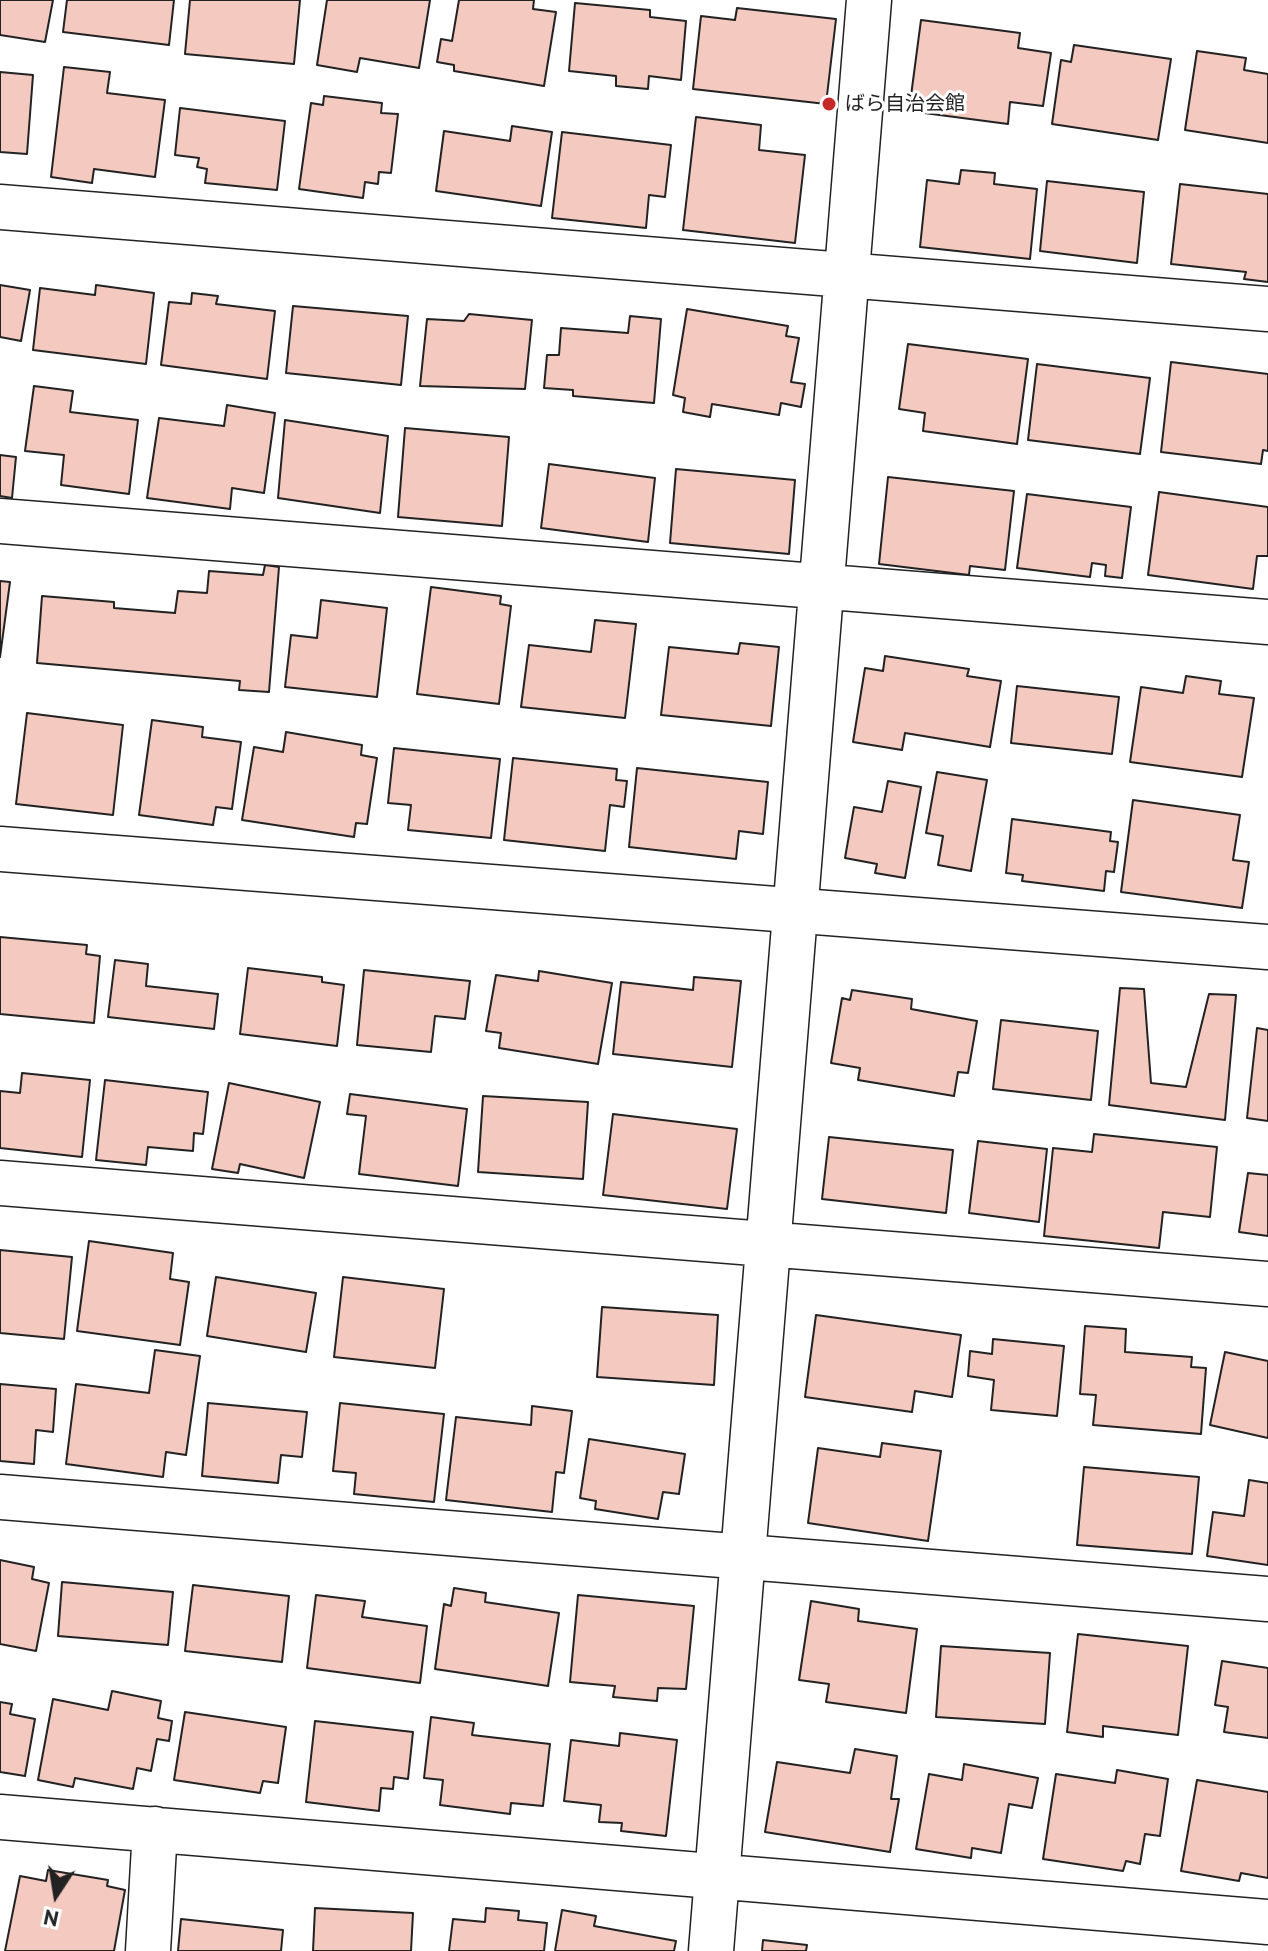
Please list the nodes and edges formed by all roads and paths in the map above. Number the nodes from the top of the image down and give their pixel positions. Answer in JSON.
{"nodes":[{"id":1,"x":869,"y":0,"type":"edge"},
{"id":2,"x":0,"y":207,"type":"edge"},
{"id":3,"x":847,"y":274,"type":"junction"},
{"id":4,"x":1268,"y":309,"type":"edge"},
{"id":5,"x":0,"y":521,"type":"edge"},
{"id":6,"x":822,"y":587,"type":"junction"},
{"id":7,"x":1268,"y":622,"type":"edge"},
{"id":8,"x":0,"y":849,"type":"edge"},
{"id":9,"x":797,"y":910,"type":"junction"},
{"id":10,"x":1268,"y":947,"type":"edge"},
{"id":11,"x":0,"y":1183,"type":"edge"},
{"id":12,"x":768,"y":1244,"type":"junction"},
{"id":13,"x":1268,"y":1284,"type":"edge"},
{"id":14,"x":0,"y":1497,"type":"edge"},
{"id":15,"x":744,"y":1557,"type":"junction"},
{"id":16,"x":1268,"y":1599,"type":"edge"},
{"id":17,"x":0,"y":1817,"type":"edge"},
{"id":18,"x":155,"y":1829,"type":"junction"},
{"id":19,"x":717,"y":1877,"type":"junction"},
{"id":20,"x":1268,"y":1922,"type":"edge"},
{"id":21,"x":148,"y":1951,"type":"edge"},
{"id":22,"x":711,"y":1951,"type":"edge"}],
"edges":[{"from":1,"to":3,"type":"street"},
{"from":2,"to":3,"type":"street"},
{"from":3,"to":4,"type":"street"},
{"from":3,"to":6,"type":"street"},
{"from":5,"to":6,"type":"street"},
{"from":6,"to":7,"type":"street"},
{"from":6,"to":9,"type":"street"},
{"from":8,"to":9,"type":"street"},
{"from":9,"to":10,"type":"street"},
{"from":9,"to":12,"type":"street"},
{"from":11,"to":12,"type":"street"},
{"from":12,"to":13,"type":"street"},
{"from":12,"to":15,"type":"street"},
{"from":14,"to":15,"type":"street"},
{"from":15,"to":16,"type":"street"},
{"from":15,"to":19,"type":"street"},
{"from":17,"to":18,"type":"street"},
{"from":18,"to":19,"type":"street"},
{"from":18,"to":21,"type":"street"},
{"from":19,"to":20,"type":"street"},
{"from":19,"to":22,"type":"street"}]}
